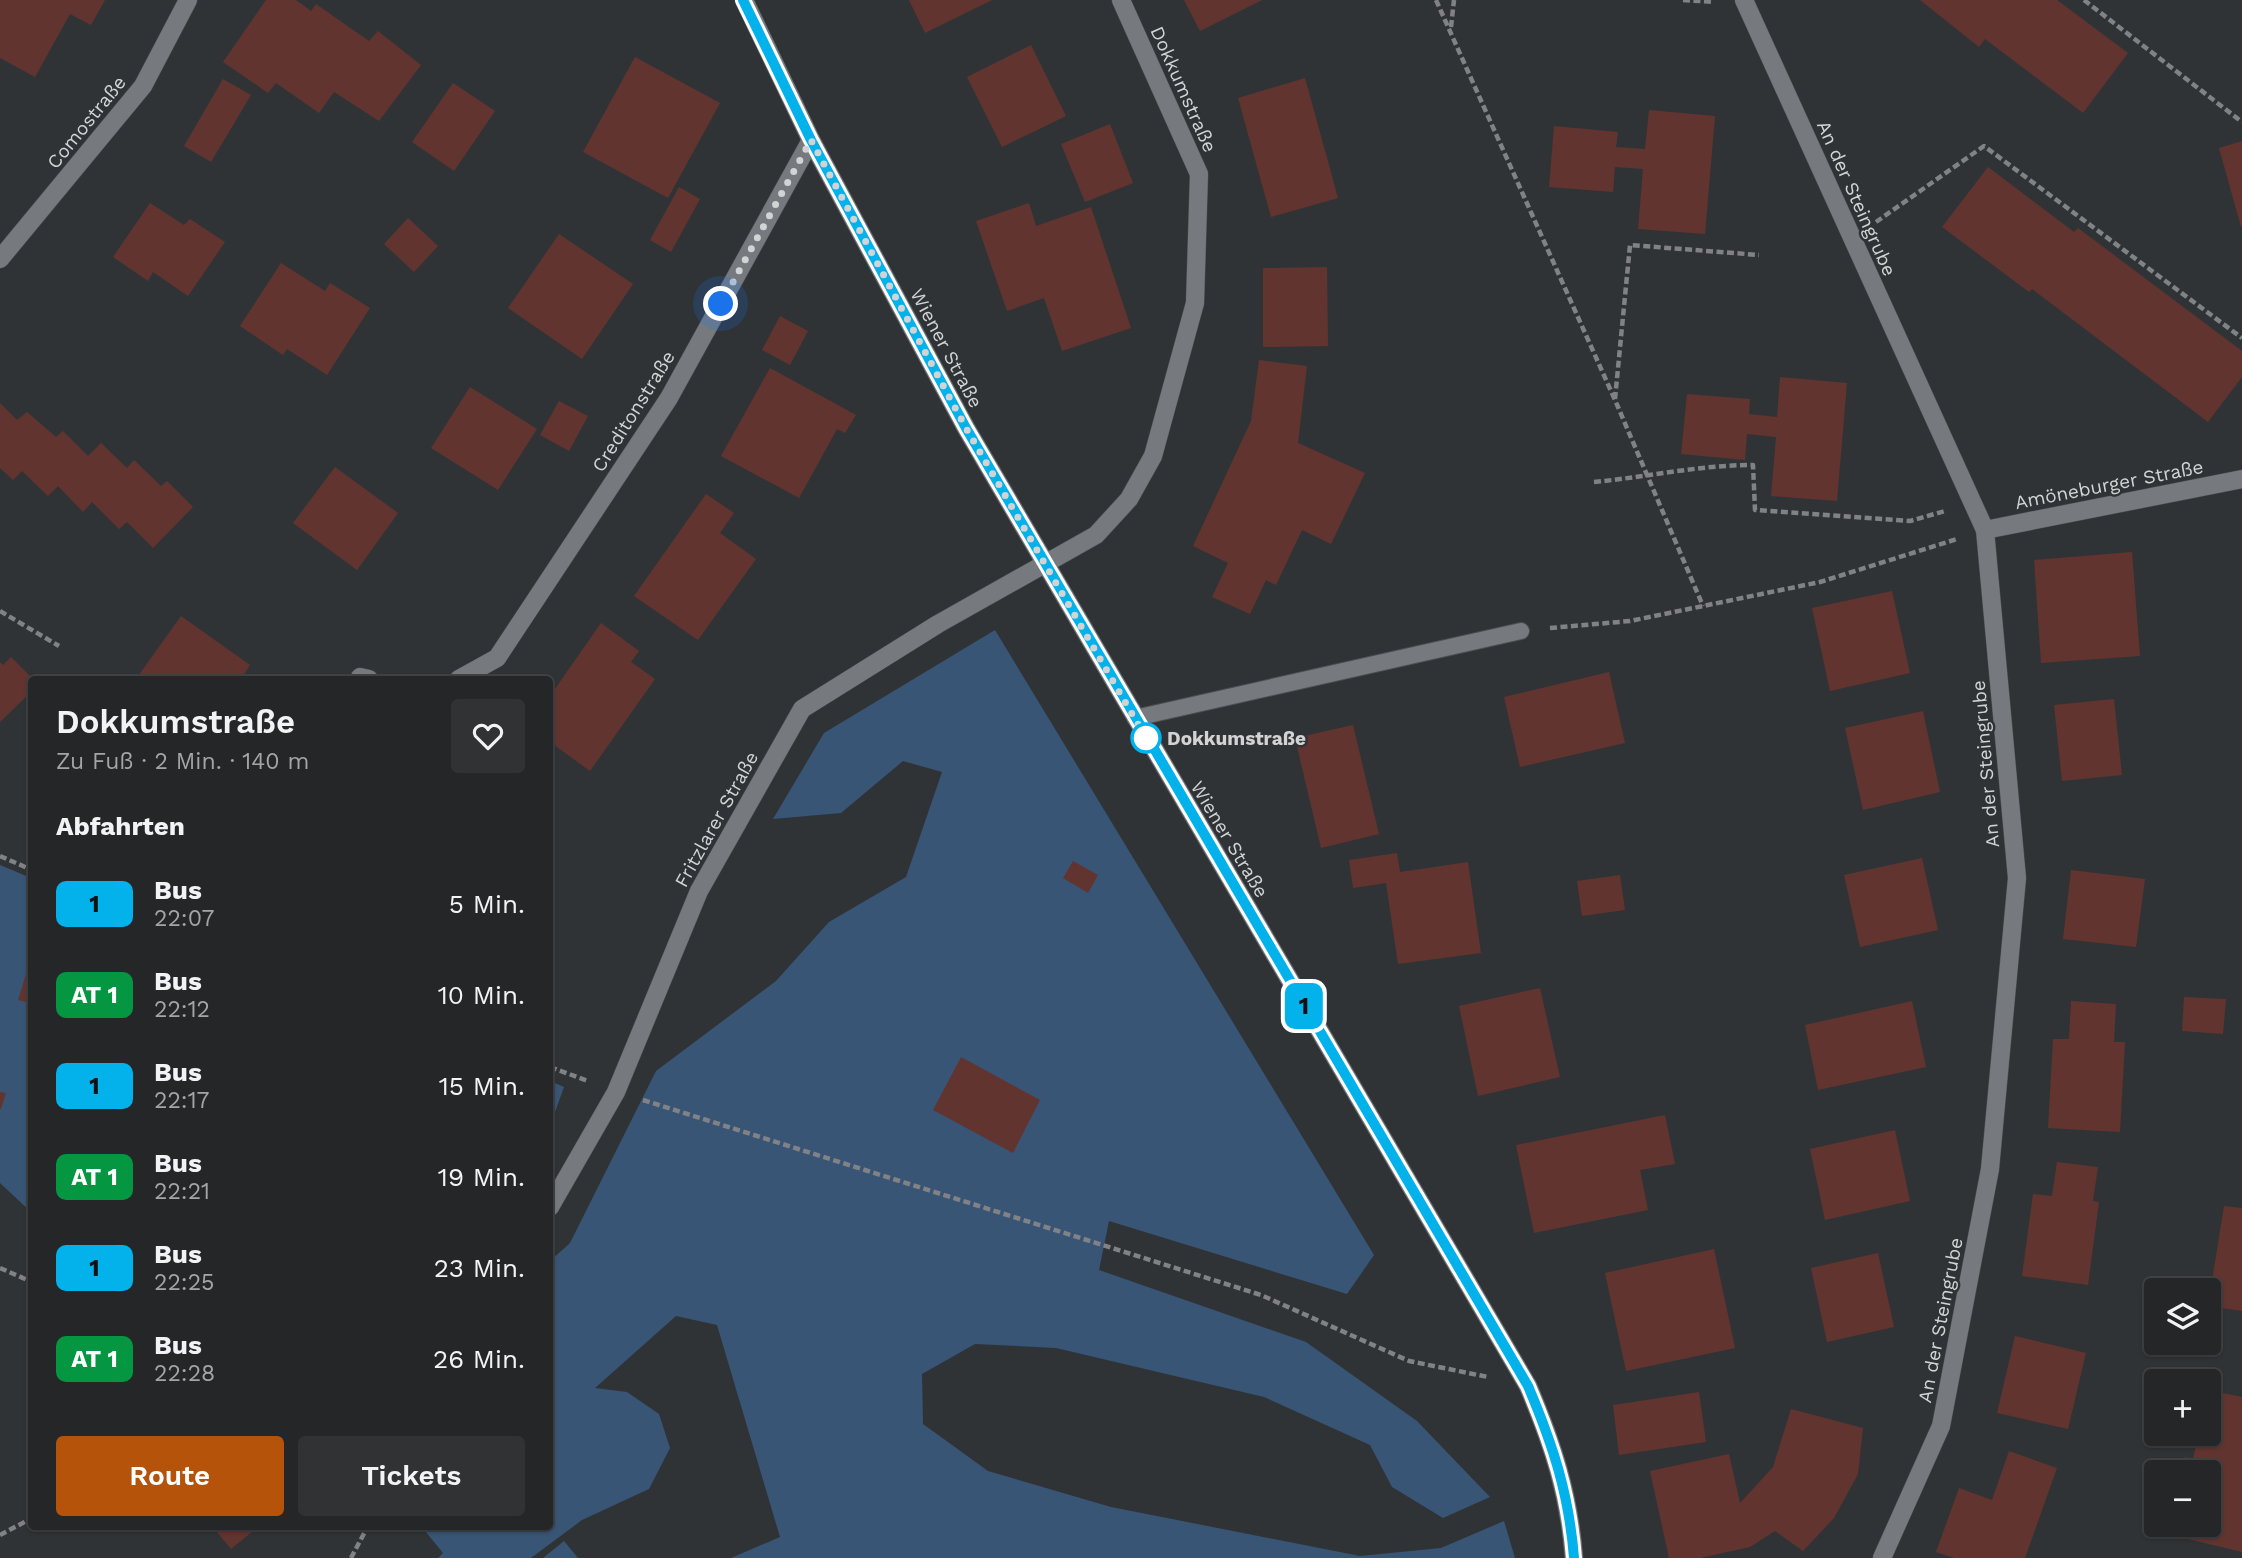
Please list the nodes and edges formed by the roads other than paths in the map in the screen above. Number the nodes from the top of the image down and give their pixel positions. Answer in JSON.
{"nodes":[{"id":1,"x":188,"y":0,"type":"edge"},
{"id":2,"x":744,"y":0,"type":"edge"},
{"id":3,"x":1121,"y":0,"type":"edge"},
{"id":4,"x":1744,"y":0,"type":"edge"},
{"id":5,"x":811,"y":140,"type":"junction"},
{"id":6,"x":0,"y":259,"type":"edge"},
{"id":7,"x":2242,"y":479,"type":"edge"},
{"id":8,"x":1985,"y":530,"type":"junction"},
{"id":9,"x":1045,"y":564,"type":"junction"},
{"id":10,"x":1521,"y":631,"type":"road end"},
{"id":11,"x":464,"y":676,"type":"edge"},
{"id":12,"x":1135,"y":718,"type":"junction"},
{"id":13,"x":553,"y":1202,"type":"edge"},
{"id":14,"x":1574,"y":1558,"type":"edge"},
{"id":15,"x":1882,"y":1558,"type":"edge"}],
"edges":[{"from":1,"to":6,"type":"street","name":"Comostraße"},
{"from":2,"to":5,"type":"street","name":"Wiener Straße"},
{"from":3,"to":9,"type":"street","name":"Dokkumstraße"},
{"from":4,"to":8,"type":"street","name":"An der Steingrube"},
{"from":5,"to":9,"type":"street","name":"Wiener Straße"},
{"from":5,"to":11,"type":"street","name":"Creditonstraße"},
{"from":7,"to":8,"type":"street","name":"Amöneburger Straße"},
{"from":8,"to":15,"type":"street","name":"An der Steingrube"},
{"from":9,"to":12,"type":"street","name":"Wiener Straße"},
{"from":9,"to":13,"type":"street","name":"Fritzlarer Straße"},
{"from":10,"to":12,"type":"lane"},
{"from":12,"to":14,"type":"street","name":"Wiener Straße"}]}
